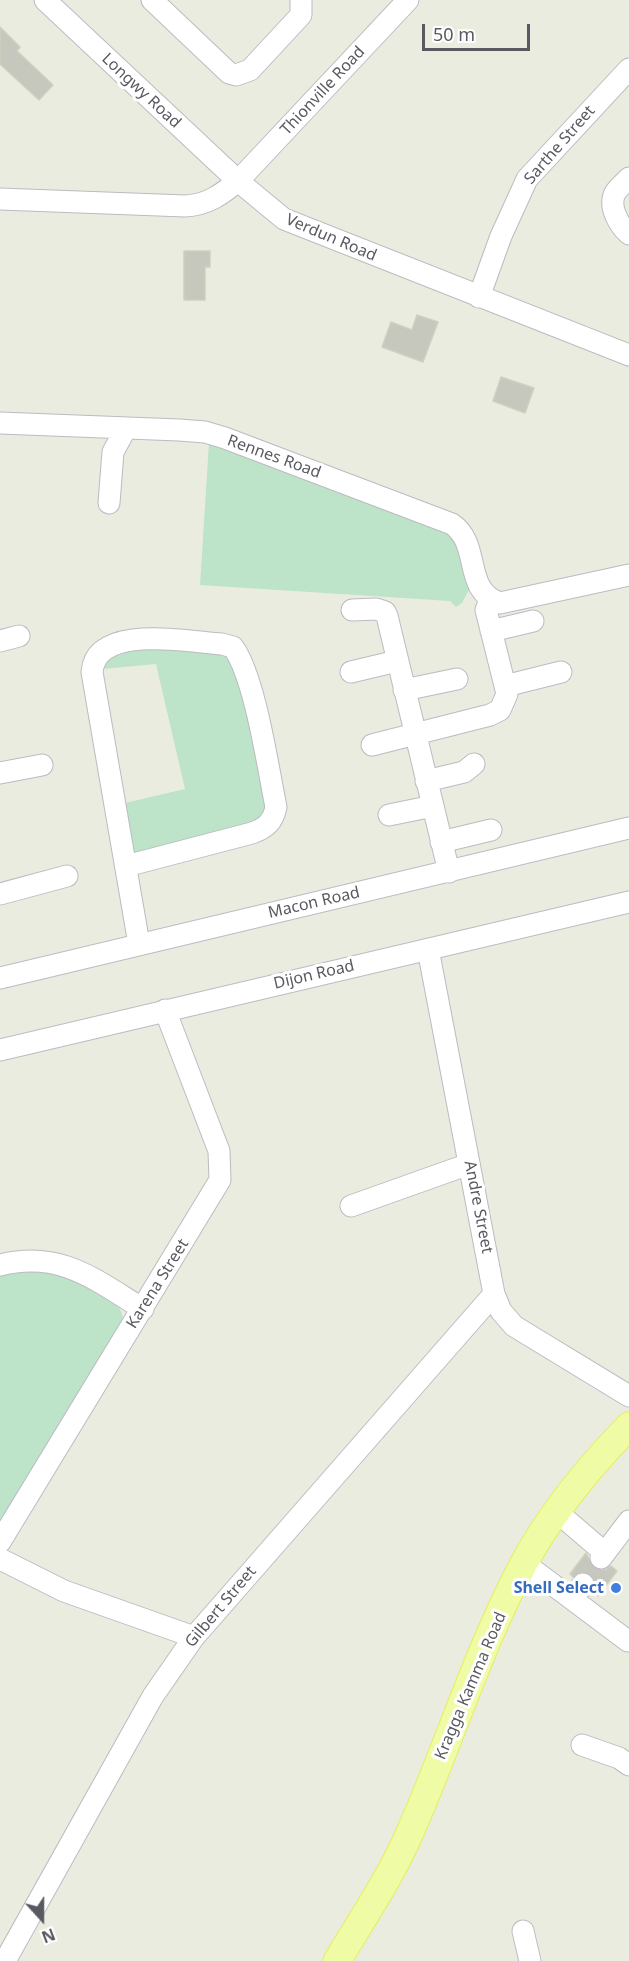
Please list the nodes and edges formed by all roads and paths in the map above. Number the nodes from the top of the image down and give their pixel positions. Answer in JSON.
{"nodes":[{"id":1,"x":45,"y":0,"type":"edge"},
{"id":2,"x":152,"y":0,"type":"edge"},
{"id":3,"x":301,"y":0,"type":"edge"},
{"id":4,"x":408,"y":0,"type":"edge"},
{"id":5,"x":629,"y":69,"type":"edge"},
{"id":6,"x":629,"y":178,"type":"edge"},
{"id":7,"x":238,"y":181,"type":"junction"},
{"id":8,"x":0,"y":199,"type":"edge"},
{"id":9,"x":629,"y":234,"type":"edge"},
{"id":10,"x":479,"y":297,"type":"junction"},
{"id":11,"x":629,"y":355,"type":"edge"},
{"id":12,"x":0,"y":423,"type":"edge"},
{"id":13,"x":126,"y":428,"type":"junction"},
{"id":14,"x":109,"y":503,"type":"dead end"},
{"id":15,"x":629,"y":575,"type":"edge"},
{"id":16,"x":490,"y":599,"type":"junction"},
{"id":17,"x":352,"y":610,"type":"dead end"},
{"id":18,"x":533,"y":621,"type":"dead end"},
{"id":19,"x":491,"y":631,"type":"junction"},
{"id":20,"x":397,"y":661,"type":"junction"},
{"id":21,"x":351,"y":671,"type":"dead end"},
{"id":22,"x":561,"y":672,"type":"dead end"},
{"id":23,"x":457,"y":678,"type":"dead end"},
{"id":24,"x":506,"y":686,"type":"junction"},
{"id":25,"x":404,"y":690,"type":"junction"},
{"id":26,"x":414,"y":734,"type":"junction"},
{"id":27,"x":372,"y":744,"type":"dead end"},
{"id":28,"x":474,"y":764,"type":"dead end"},
{"id":29,"x":42,"y":765,"type":"dead end"},
{"id":30,"x":0,"y":773,"type":"edge"},
{"id":31,"x":426,"y":781,"type":"junction"},
{"id":32,"x":433,"y":806,"type":"junction"},
{"id":33,"x":389,"y":816,"type":"dead end"},
{"id":34,"x":629,"y":828,"type":"edge"},
{"id":35,"x":491,"y":830,"type":"dead end"},
{"id":36,"x":441,"y":842,"type":"junction"},
{"id":37,"x":126,"y":866,"type":"junction"},
{"id":38,"x":449,"y":872,"type":"junction"},
{"id":39,"x":67,"y":876,"type":"dead end"},
{"id":40,"x":0,"y":894,"type":"edge"},
{"id":41,"x":629,"y":902,"type":"edge"},
{"id":42,"x":139,"y":944,"type":"junction"},
{"id":43,"x":428,"y":949,"type":"junction"},
{"id":44,"x":0,"y":978,"type":"edge"},
{"id":45,"x":165,"y":1010,"type":"junction"},
{"id":46,"x":0,"y":1050,"type":"edge"},
{"id":47,"x":469,"y":1164,"type":"junction"},
{"id":48,"x":351,"y":1206,"type":"dead end"},
{"id":49,"x":0,"y":1265,"type":"edge"},
{"id":50,"x":494,"y":1294,"type":"junction"},
{"id":51,"x":143,"y":1309,"type":"junction"},
{"id":52,"x":629,"y":1396,"type":"edge"},
{"id":53,"x":629,"y":1426,"type":"edge"},
{"id":54,"x":556,"y":1512,"type":"junction"},
{"id":55,"x":629,"y":1521,"type":"edge"},
{"id":56,"x":0,"y":1542,"type":"edge"},
{"id":57,"x":0,"y":1558,"type":"edge"},
{"id":58,"x":525,"y":1563,"type":"junction"},
{"id":59,"x":194,"y":1636,"type":"junction"},
{"id":60,"x":628,"y":1641,"type":"edge"},
{"id":61,"x":582,"y":1746,"type":"dead end"},
{"id":62,"x":629,"y":1765,"type":"edge"},
{"id":63,"x":523,"y":1931,"type":"dead end"},
{"id":64,"x":4,"y":1961,"type":"edge"},
{"id":65,"x":337,"y":1961,"type":"edge"},
{"id":66,"x":530,"y":1961,"type":"edge"}],
"edges":[{"from":1,"to":7,"type":"street","name":"Longwy Road"},
{"from":2,"to":3,"type":"street"},
{"from":4,"to":7,"type":"street","name":"Thionville Road"},
{"from":5,"to":10,"type":"street","name":"Sarthe Street"},
{"from":6,"to":9,"type":"street"},
{"from":7,"to":8,"type":"street"},
{"from":7,"to":10,"type":"street","name":"Verdun Road"},
{"from":10,"to":11,"type":"street","name":"Verdun Road"},
{"from":12,"to":13,"type":"street","name":"Rennes Road"},
{"from":13,"to":14,"type":"street"},
{"from":13,"to":16,"type":"street","name":"Rennes Road"},
{"from":15,"to":16,"type":"street"},
{"from":16,"to":19,"type":"street"},
{"from":17,"to":20,"type":"street"},
{"from":18,"to":19,"type":"street"},
{"from":19,"to":24,"type":"street"},
{"from":20,"to":21,"type":"street"},
{"from":20,"to":25,"type":"street"},
{"from":22,"to":24,"type":"street"},
{"from":23,"to":25,"type":"street"},
{"from":24,"to":26,"type":"street"},
{"from":25,"to":26,"type":"street"},
{"from":26,"to":27,"type":"street"},
{"from":26,"to":31,"type":"street"},
{"from":28,"to":31,"type":"street"},
{"from":29,"to":30,"type":"street"},
{"from":31,"to":32,"type":"street"},
{"from":32,"to":33,"type":"street"},
{"from":32,"to":36,"type":"street"},
{"from":34,"to":38,"type":"street","name":"Macon Road"},
{"from":35,"to":36,"type":"street"},
{"from":36,"to":38,"type":"street"},
{"from":37,"to":37,"type":"street"},
{"from":37,"to":42,"type":"street"},
{"from":38,"to":42,"type":"street","name":"Macon Road"},
{"from":39,"to":40,"type":"street"},
{"from":41,"to":43,"type":"street","name":"Dijon Road"},
{"from":42,"to":44,"type":"street","name":"Macon Road"},
{"from":43,"to":45,"type":"street","name":"Dijon Road"},
{"from":43,"to":47,"type":"street","name":"Andre Street"},
{"from":45,"to":46,"type":"street","name":"Dijon Road"},
{"from":45,"to":51,"type":"street","name":"Karena Street"},
{"from":47,"to":48,"type":"street"},
{"from":47,"to":50,"type":"street","name":"Andre Street"},
{"from":49,"to":51,"type":"street"},
{"from":50,"to":52,"type":"street","name":"Andre Street"},
{"from":50,"to":59,"type":"street","name":"Gilbert Street"},
{"from":51,"to":56,"type":"street","name":"Karena Street"},
{"from":53,"to":54,"type":"main road","name":"Kragga Kamma Road"},
{"from":54,"to":55,"type":"street"},
{"from":54,"to":58,"type":"main road","name":"Kragga Kamma Road"},
{"from":57,"to":59,"type":"street"},
{"from":58,"to":60,"type":"street"},
{"from":58,"to":65,"type":"main road","name":"Kragga Kamma Road"},
{"from":59,"to":64,"type":"street","name":"Gilbert Street"},
{"from":61,"to":62,"type":"street"},
{"from":63,"to":66,"type":"street"}]}
